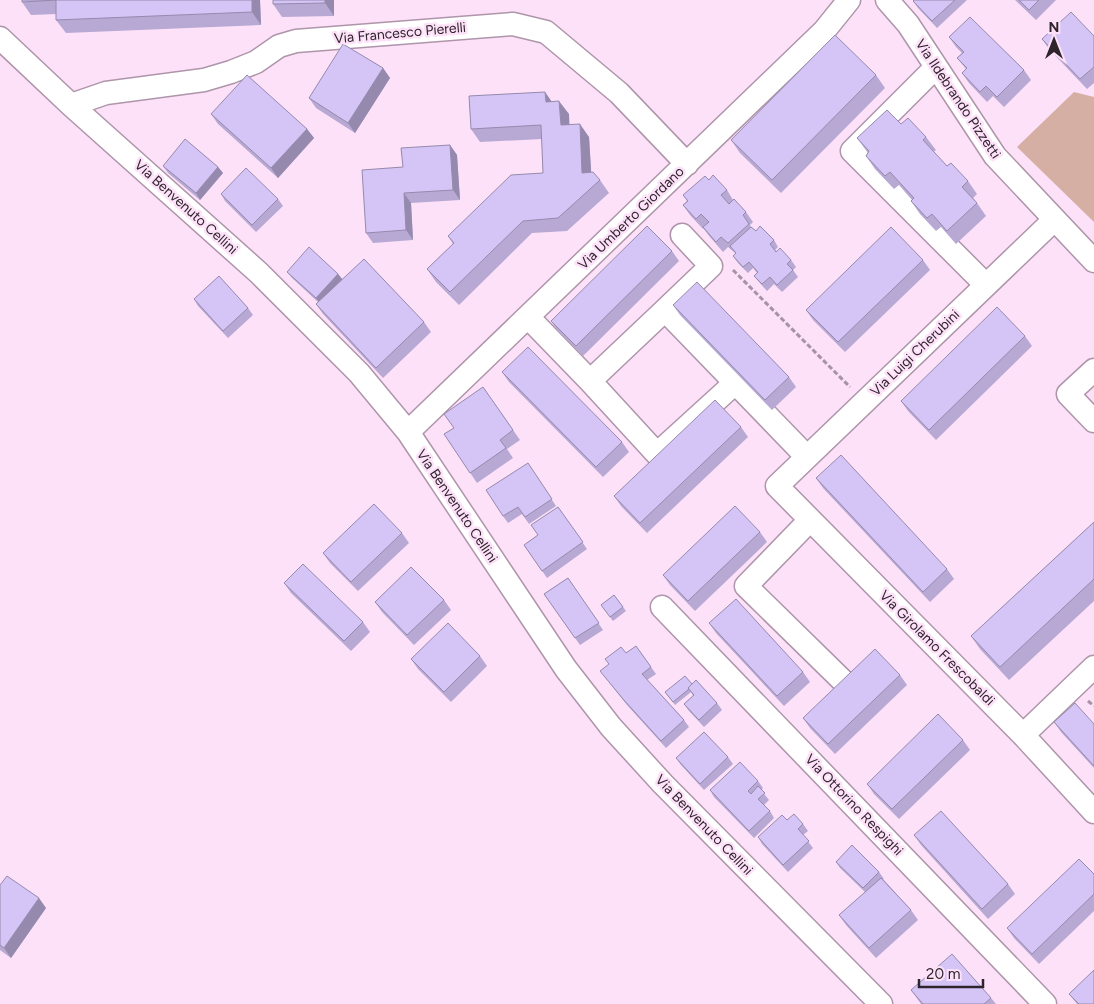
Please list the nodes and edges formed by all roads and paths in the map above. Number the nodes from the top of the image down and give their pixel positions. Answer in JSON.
{"nodes":[{"id":1,"x":849,"y":0,"type":"edge"},
{"id":2,"x":887,"y":0,"type":"edge"},
{"id":3,"x":0,"y":38,"type":"edge"},
{"id":4,"x":936,"y":67,"type":"junction"},
{"id":5,"x":71,"y":105,"type":"junction"},
{"id":6,"x":687,"y":164,"type":"junction"},
{"id":7,"x":1054,"y":220,"type":"junction"},
{"id":8,"x":682,"y":235,"type":"dead end"},
{"id":9,"x":1094,"y":261,"type":"edge"},
{"id":10,"x":733,"y":270,"type":"dead end"},
{"id":11,"x":986,"y":285,"type":"junction"},
{"id":12,"x":664,"y":310,"type":"junction"},
{"id":13,"x":528,"y":317,"type":"junction"},
{"id":14,"x":1094,"y":370,"type":"edge"},
{"id":15,"x":590,"y":381,"type":"junction"},
{"id":16,"x":735,"y":383,"type":"junction"},
{"id":17,"x":865,"y":402,"type":"junction"},
{"id":18,"x":1094,"y":421,"type":"edge"},
{"id":19,"x":408,"y":432,"type":"junction"},
{"id":20,"x":807,"y":457,"type":"junction"},
{"id":21,"x":776,"y":486,"type":"joint"},
{"id":22,"x":810,"y":520,"type":"junction"},
{"id":23,"x":662,"y":607,"type":"dead end"},
{"id":24,"x":1094,"y":667,"type":"edge"},
{"id":25,"x":842,"y":680,"type":"edge"},
{"id":26,"x":1023,"y":735,"type":"junction"},
{"id":27,"x":1094,"y":812,"type":"edge"},
{"id":28,"x":881,"y":1004,"type":"edge"},
{"id":29,"x":1045,"y":1004,"type":"edge"}],
"edges":[{"from":1,"to":6,"type":"street","name":"Via Umberto Giordano"},
{"from":2,"to":4,"type":"street","name":"Via Ildebrando Pizzetti"},
{"from":3,"to":5,"type":"street","name":"Via Benvenuto Cellini"},
{"from":4,"to":7,"type":"street","name":"Via Ildebrando Pizzetti"},
{"from":4,"to":11,"type":"street"},
{"from":5,"to":6,"type":"street","name":"Via Francesco Pierelli"},
{"from":5,"to":19,"type":"street","name":"Via Benvenuto Cellini"},
{"from":6,"to":13,"type":"street","name":"Via Umberto Giordano"},
{"from":7,"to":9,"type":"street","name":"Via Ildebrando Pizzetti"},
{"from":7,"to":11,"type":"street","name":"Via Luigi Cherubini"},
{"from":8,"to":12,"type":"street"},
{"from":10,"to":17,"type":"path"},
{"from":11,"to":17,"type":"street","name":"Via Luigi Cherubini"},
{"from":12,"to":15,"type":"street"},
{"from":12,"to":16,"type":"street"},
{"from":13,"to":15,"type":"street"},
{"from":13,"to":19,"type":"street","name":"Via Umberto Giordano"},
{"from":14,"to":18,"type":"street"},
{"from":15,"to":16,"type":"street"},
{"from":16,"to":20,"type":"street"},
{"from":17,"to":20,"type":"street","name":"Via Luigi Cherubini"},
{"from":19,"to":28,"type":"street","name":"Via Benvenuto Cellini"},
{"from":20,"to":21,"type":"street","name":"Via Luigi Cherubini"},
{"from":21,"to":22,"type":"street","name":"Via Girolamo Frescobaldi"},
{"from":22,"to":25,"type":"street"},
{"from":22,"to":26,"type":"street","name":"Via Girolamo Frescobaldi"},
{"from":23,"to":29,"type":"street","name":"Via Ottorino Respighi"},
{"from":24,"to":26,"type":"street"},
{"from":26,"to":27,"type":"street","name":"Via Girolamo Frescobaldi"}]}
